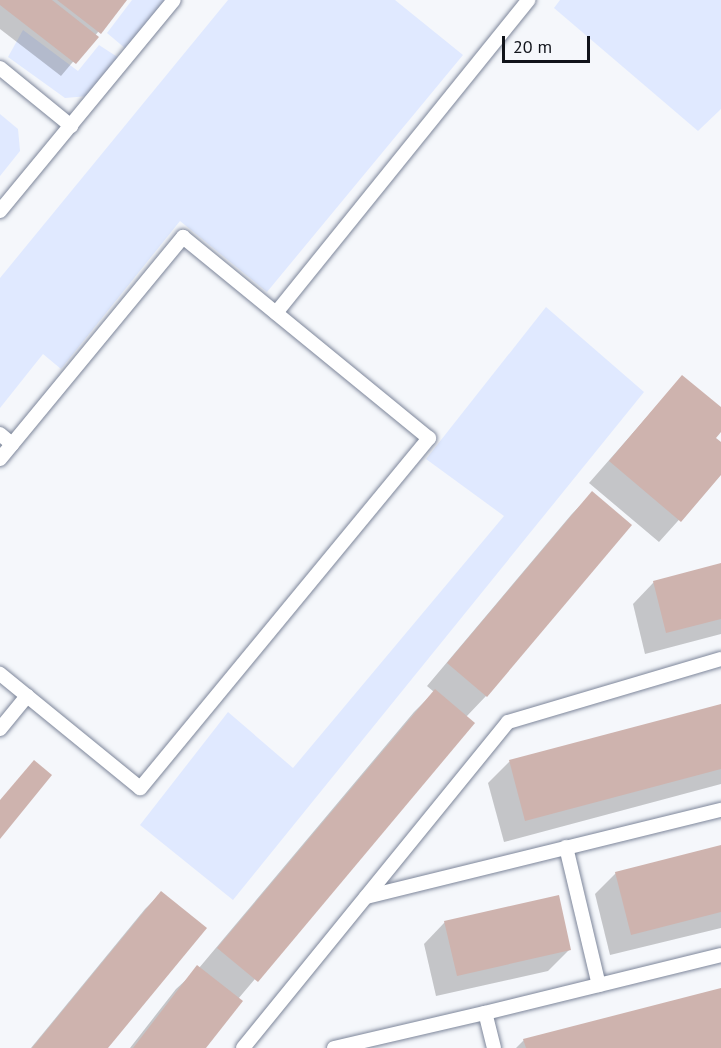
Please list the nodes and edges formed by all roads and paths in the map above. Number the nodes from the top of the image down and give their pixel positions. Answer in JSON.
{"nodes":[{"id":1,"x":174,"y":0,"type":"edge"},
{"id":2,"x":529,"y":0,"type":"edge"},
{"id":3,"x":0,"y":68,"type":"edge"},
{"id":4,"x":71,"y":126,"type":"junction"},
{"id":5,"x":0,"y":211,"type":"edge"},
{"id":6,"x":276,"y":313,"type":"junction"},
{"id":7,"x":0,"y":434,"type":"edge"},
{"id":8,"x":12,"y":444,"type":"junction"},
{"id":9,"x":0,"y":459,"type":"edge"},
{"id":10,"x":721,"y":659,"type":"edge"},
{"id":11,"x":0,"y":674,"type":"edge"},
{"id":12,"x":27,"y":696,"type":"junction"},
{"id":13,"x":0,"y":729,"type":"edge"},
{"id":14,"x":721,"y":810,"type":"edge"},
{"id":15,"x":566,"y":847,"type":"junction"},
{"id":16,"x":366,"y":897,"type":"junction"},
{"id":17,"x":721,"y":955,"type":"edge"},
{"id":18,"x":599,"y":985,"type":"junction"},
{"id":19,"x":485,"y":1013,"type":"junction"},
{"id":20,"x":243,"y":1048,"type":"edge"},
{"id":21,"x":334,"y":1048,"type":"edge"},
{"id":22,"x":494,"y":1048,"type":"edge"}],
"edges":[{"from":1,"to":4,"type":"lane"},
{"from":2,"to":6,"type":"lane"},
{"from":3,"to":4,"type":"lane"},
{"from":4,"to":5,"type":"lane"},
{"from":6,"to":8,"type":"lane"},
{"from":6,"to":12,"type":"lane"},
{"from":7,"to":8,"type":"lane"},
{"from":8,"to":9,"type":"lane"},
{"from":10,"to":16,"type":"lane"},
{"from":11,"to":12,"type":"lane"},
{"from":12,"to":13,"type":"lane"},
{"from":14,"to":15,"type":"lane"},
{"from":15,"to":16,"type":"lane"},
{"from":15,"to":18,"type":"lane"},
{"from":16,"to":20,"type":"lane"},
{"from":17,"to":18,"type":"lane"},
{"from":18,"to":19,"type":"lane"},
{"from":19,"to":21,"type":"lane"},
{"from":19,"to":22,"type":"lane"}]}
